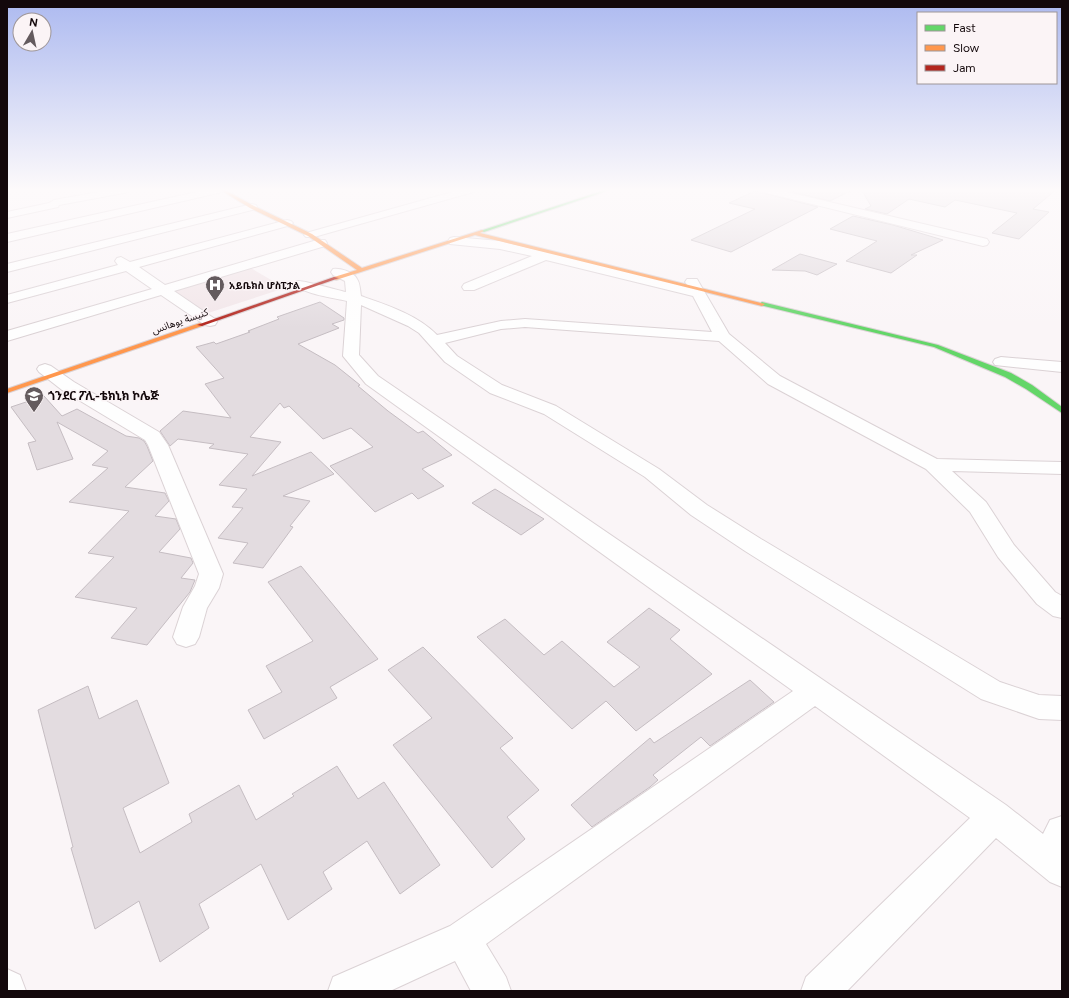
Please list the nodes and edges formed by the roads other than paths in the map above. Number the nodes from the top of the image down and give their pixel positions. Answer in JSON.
{"nodes":[{"id":1,"x":310,"y":235,"type":"edge"},
{"id":2,"x":45,"y":236,"type":"edge"},
{"id":3,"x":136,"y":236,"type":"edge"},
{"id":4,"x":241,"y":236,"type":"edge"},
{"id":5,"x":458,"y":236,"type":"edge"},
{"id":6,"x":463,"y":236,"type":"edge"},
{"id":7,"x":496,"y":236,"type":"edge"},
{"id":8,"x":499,"y":236,"type":"edge"},
{"id":9,"x":510,"y":236,"type":"edge"},
{"id":10,"x":956,"y":236,"type":"edge"},
{"id":11,"x":513,"y":239,"type":"junction"},
{"id":12,"x":454,"y":240,"type":"junction"},
{"id":13,"x":983,"y":242,"type":"dead end"},
{"id":14,"x":321,"y":243,"type":"junction"},
{"id":15,"x":98,"y":246,"type":"junction"},
{"id":16,"x":70,"y":253,"type":"junction"},
{"id":17,"x":544,"y":256,"type":"junction"},
{"id":18,"x":129,"y":266,"type":"junction"},
{"id":19,"x":7,"y":268,"type":"edge"},
{"id":20,"x":350,"y":271,"type":"junction"},
{"id":21,"x":306,"y":286,"type":"junction"},
{"id":22,"x":469,"y":288,"type":"dead end"},
{"id":23,"x":695,"y":288,"type":"junction"},
{"id":24,"x":163,"y":290,"type":"junction"},
{"id":25,"x":354,"y":298,"type":"junction"},
{"id":26,"x":7,"y":299,"type":"edge"},
{"id":27,"x":206,"y":320,"type":"junction"},
{"id":28,"x":7,"y":336,"type":"edge"},
{"id":29,"x":723,"y":337,"type":"junction"},
{"id":30,"x":433,"y":341,"type":"junction"},
{"id":31,"x":125,"y":342,"type":"junction"},
{"id":32,"x":133,"y":349,"type":"junction"},
{"id":33,"x":1001,"y":362,"type":"junction"},
{"id":34,"x":1062,"y":367,"type":"edge"},
{"id":35,"x":49,"y":373,"type":"junction"},
{"id":36,"x":7,"y":382,"type":"edge"},
{"id":37,"x":1045,"y":387,"type":"dead end"},
{"id":38,"x":7,"y":391,"type":"edge"},
{"id":39,"x":1062,"y":411,"type":"edge"},
{"id":40,"x":933,"y":465,"type":"junction"},
{"id":41,"x":1062,"y":468,"type":"edge"},
{"id":42,"x":1062,"y":609,"type":"edge"},
{"id":43,"x":186,"y":637,"type":"dead end"},
{"id":44,"x":816,"y":690,"type":"junction"},
{"id":45,"x":1062,"y":708,"type":"edge"},
{"id":46,"x":995,"y":816,"type":"junction"},
{"id":47,"x":1057,"y":854,"type":"edge"},
{"id":48,"x":463,"y":939,"type":"junction"},
{"id":49,"x":347,"y":991,"type":"edge"},
{"id":50,"x":492,"y":991,"type":"edge"},
{"id":51,"x":820,"y":991,"type":"edge"}],
"edges":[{"from":1,"to":14,"type":"street"},
{"from":2,"to":16,"type":"street"},
{"from":3,"to":15,"type":"street"},
{"from":4,"to":18,"type":"street"},
{"from":5,"to":20,"type":"street"},
{"from":6,"to":12,"type":"street"},
{"from":7,"to":23,"type":"street"},
{"from":8,"to":11,"type":"street"},
{"from":9,"to":11,"type":"street"},
{"from":10,"to":13,"type":"street"},
{"from":11,"to":23,"type":"street"},
{"from":12,"to":17,"type":"street"},
{"from":12,"to":20,"type":"street"},
{"from":14,"to":20,"type":"street"},
{"from":14,"to":24,"type":"street"},
{"from":15,"to":16,"type":"street"},
{"from":15,"to":18,"type":"street"},
{"from":16,"to":19,"type":"street"},
{"from":17,"to":22,"type":"street"},
{"from":17,"to":23,"type":"street"},
{"from":18,"to":24,"type":"street"},
{"from":18,"to":26,"type":"street"},
{"from":20,"to":21,"type":"street"},
{"from":20,"to":25,"type":"street"},
{"from":21,"to":25,"type":"street"},
{"from":21,"to":27,"type":"street"},
{"from":23,"to":29,"type":"street"},
{"from":23,"to":33,"type":"street"},
{"from":23,"to":39,"type":"street"},
{"from":24,"to":27,"type":"street"},
{"from":24,"to":28,"type":"street"},
{"from":25,"to":30,"type":"street"},
{"from":25,"to":44,"type":"street"},
{"from":27,"to":31,"type":"street"},
{"from":27,"to":32,"type":"street","name":"كنيسة يوهانس"},
{"from":29,"to":30,"type":"street"},
{"from":29,"to":40,"type":"street"},
{"from":30,"to":45,"type":"street"},
{"from":31,"to":32,"type":"street"},
{"from":31,"to":35,"type":"street"},
{"from":32,"to":35,"type":"street","name":"كنيسة يوهانس"},
{"from":33,"to":34,"type":"street"},
{"from":33,"to":37,"type":"street"},
{"from":35,"to":36,"type":"street"},
{"from":35,"to":38,"type":"street","name":"كنيسة يوهانس"},
{"from":35,"to":43,"type":"street"},
{"from":40,"to":41,"type":"street"},
{"from":40,"to":42,"type":"street"},
{"from":44,"to":46,"type":"street"},
{"from":44,"to":48,"type":"street"},
{"from":46,"to":47,"type":"street"},
{"from":46,"to":51,"type":"street"},
{"from":48,"to":49,"type":"street"},
{"from":48,"to":50,"type":"street"}]}
